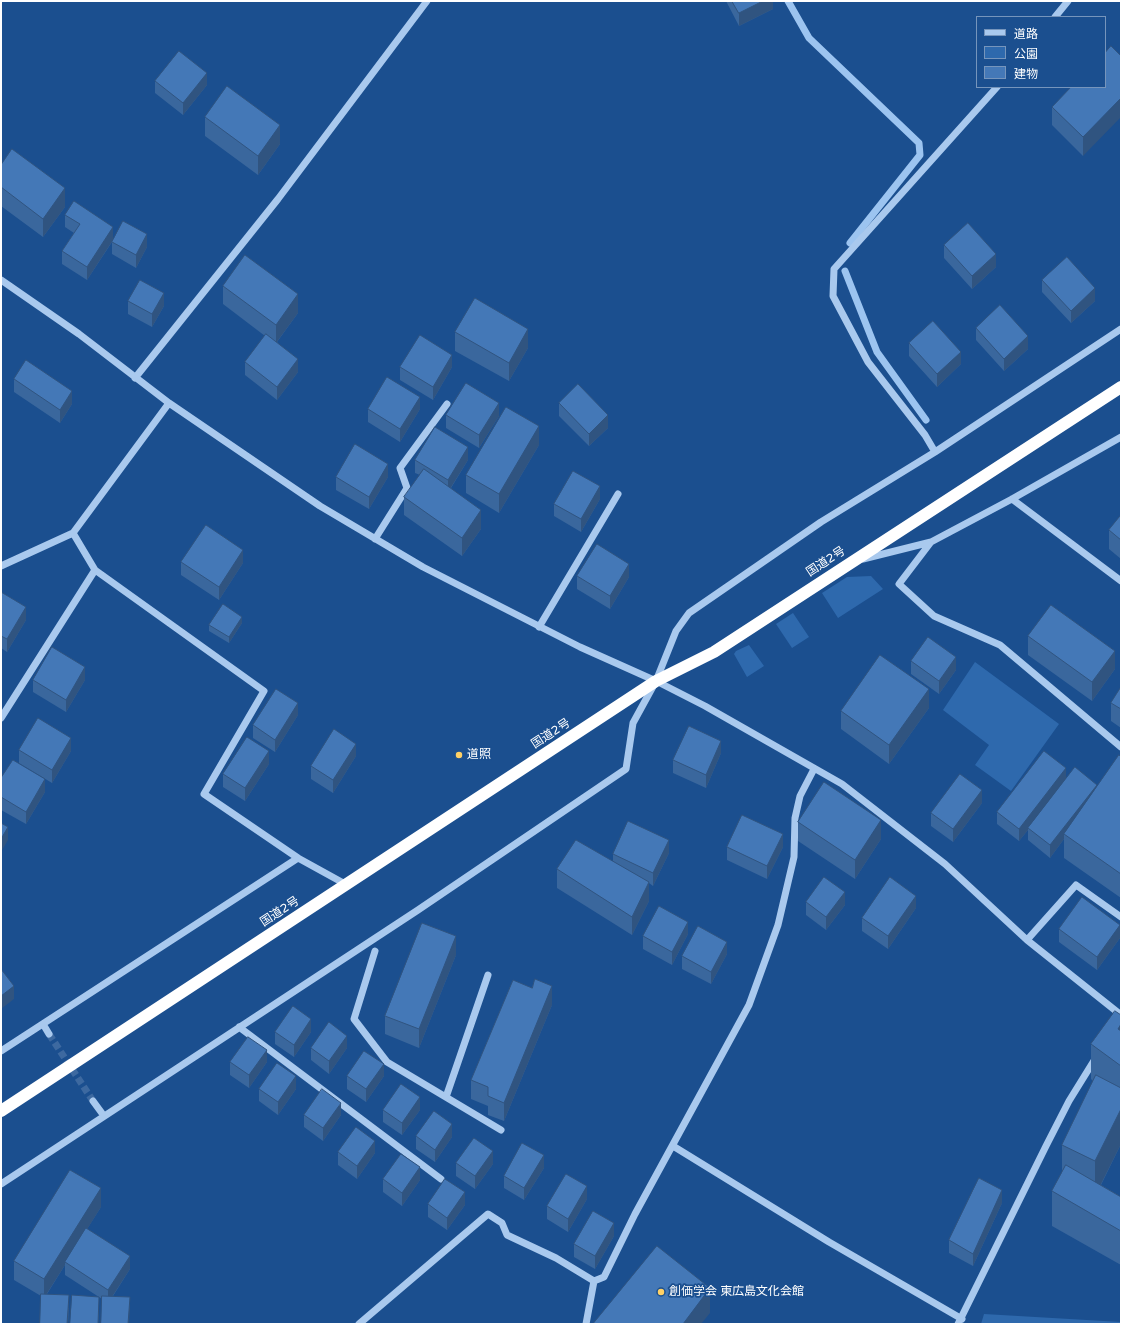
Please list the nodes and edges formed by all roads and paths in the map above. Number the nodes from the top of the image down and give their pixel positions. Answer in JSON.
{"nodes":[{"id":1,"x":427,"y":1,"type":"edge"},
{"id":2,"x":1068,"y":1,"type":"edge"},
{"id":3,"x":1056,"y":16,"type":"edge"},
{"id":4,"x":996,"y":88,"type":"edge"},
{"id":5,"x":1,"y":280,"type":"edge"},
{"id":6,"x":1121,"y":329,"type":"edge"},
{"id":7,"x":135,"y":378,"type":"junction"},
{"id":8,"x":1121,"y":387,"type":"edge"},
{"id":9,"x":169,"y":403,"type":"junction"},
{"id":10,"x":447,"y":404,"type":"dead end"},
{"id":11,"x":1121,"y":437,"type":"edge"},
{"id":12,"x":935,"y":452,"type":"junction"},
{"id":13,"x":618,"y":494,"type":"dead end"},
{"id":14,"x":1012,"y":499,"type":"junction"},
{"id":15,"x":72,"y":532,"type":"junction"},
{"id":16,"x":375,"y":539,"type":"junction"},
{"id":17,"x":931,"y":542,"type":"junction"},
{"id":18,"x":851,"y":562,"type":"junction"},
{"id":19,"x":1,"y":566,"type":"edge"},
{"id":20,"x":95,"y":570,"type":"junction"},
{"id":21,"x":1121,"y":581,"type":"edge"},
{"id":22,"x":539,"y":627,"type":"junction"},
{"id":23,"x":656,"y":681,"type":"junction"},
{"id":24,"x":1,"y":718,"type":"edge"},
{"id":25,"x":1121,"y":747,"type":"edge"},
{"id":26,"x":814,"y":769,"type":"junction"},
{"id":27,"x":298,"y":858,"type":"junction"},
{"id":28,"x":347,"y":885,"type":"junction"},
{"id":29,"x":1121,"y":917,"type":"edge"},
{"id":30,"x":1027,"y":940,"type":"junction"},
{"id":31,"x":374,"y":951,"type":"dead end"},
{"id":32,"x":488,"y":975,"type":"dead end"},
{"id":33,"x":1121,"y":1015,"type":"edge"},
{"id":34,"x":43,"y":1024,"type":"junction"},
{"id":35,"x":239,"y":1027,"type":"junction"},
{"id":36,"x":49,"y":1034,"type":"tunnel mouth"},
{"id":37,"x":1,"y":1050,"type":"edge"},
{"id":38,"x":1098,"y":1054,"type":"edge"},
{"id":39,"x":446,"y":1097,"type":"junction"},
{"id":40,"x":93,"y":1101,"type":"tunnel mouth"},
{"id":41,"x":1,"y":1112,"type":"edge"},
{"id":42,"x":104,"y":1116,"type":"junction"},
{"id":43,"x":501,"y":1130,"type":"dead end"},
{"id":44,"x":673,"y":1146,"type":"junction"},
{"id":45,"x":441,"y":1179,"type":"dead end"},
{"id":46,"x":1,"y":1184,"type":"edge"},
{"id":47,"x":594,"y":1281,"type":"junction"},
{"id":48,"x":960,"y":1321,"type":"edge"},
{"id":49,"x":360,"y":1324,"type":"edge"},
{"id":50,"x":586,"y":1324,"type":"edge"}],
"edges":[{"from":1,"to":7,"type":"street"},
{"from":2,"to":3,"type":"street"},
{"from":4,"to":12,"type":"street"},
{"from":5,"to":7,"type":"street"},
{"from":6,"to":12,"type":"street"},
{"from":7,"to":9,"type":"street"},
{"from":8,"to":18,"type":"highway","name":"国道2号"},
{"from":9,"to":15,"type":"street"},
{"from":9,"to":16,"type":"street"},
{"from":10,"to":16,"type":"street"},
{"from":11,"to":14,"type":"street"},
{"from":12,"to":23,"type":"street"},
{"from":13,"to":22,"type":"street"},
{"from":14,"to":17,"type":"street"},
{"from":14,"to":21,"type":"street"},
{"from":15,"to":19,"type":"street"},
{"from":15,"to":20,"type":"street"},
{"from":16,"to":22,"type":"street"},
{"from":17,"to":18,"type":"street"},
{"from":17,"to":25,"type":"street"},
{"from":18,"to":23,"type":"highway","name":"国道2号"},
{"from":20,"to":24,"type":"street"},
{"from":20,"to":27,"type":"street"},
{"from":22,"to":23,"type":"street"},
{"from":23,"to":26,"type":"street"},
{"from":23,"to":28,"type":"highway","name":"国道2号"},
{"from":23,"to":35,"type":"street"},
{"from":26,"to":30,"type":"street"},
{"from":26,"to":44,"type":"street"},
{"from":27,"to":28,"type":"street"},
{"from":27,"to":34,"type":"street"},
{"from":28,"to":41,"type":"highway","name":"国道2号"},
{"from":29,"to":30,"type":"street"},
{"from":30,"to":33,"type":"street"},
{"from":31,"to":39,"type":"street"},
{"from":32,"to":39,"type":"street"},
{"from":34,"to":36,"type":"street"},
{"from":34,"to":37,"type":"street"},
{"from":35,"to":42,"type":"street"},
{"from":35,"to":45,"type":"street"},
{"from":38,"to":48,"type":"street"},
{"from":39,"to":43,"type":"street"},
{"from":40,"to":42,"type":"street"},
{"from":42,"to":46,"type":"street"},
{"from":44,"to":47,"type":"street"},
{"from":44,"to":48,"type":"street"},
{"from":47,"to":49,"type":"street"},
{"from":47,"to":50,"type":"street"}]}
